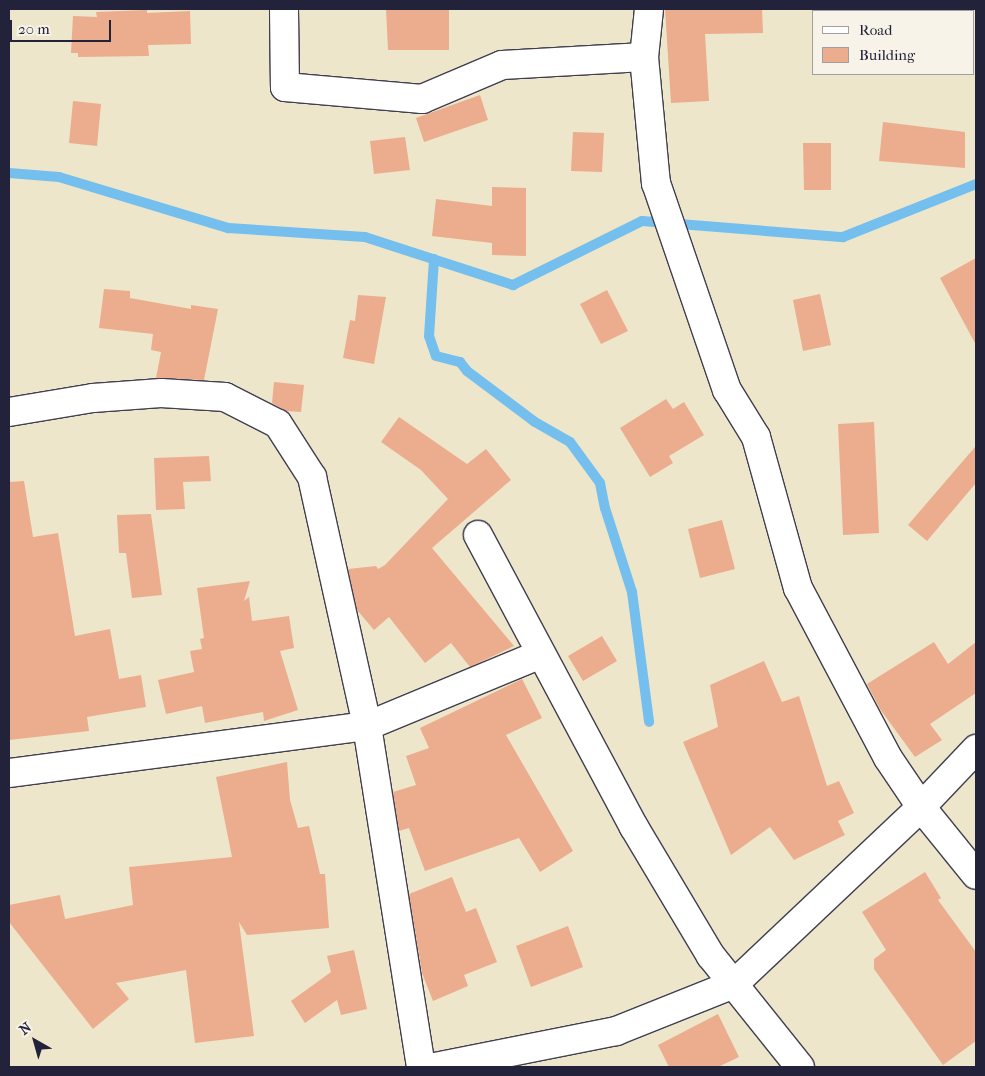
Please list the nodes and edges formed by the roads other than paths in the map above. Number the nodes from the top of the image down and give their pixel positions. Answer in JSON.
{"nodes":[{"id":1,"x":284,"y":9,"type":"edge"},
{"id":2,"x":649,"y":9,"type":"edge"},
{"id":3,"x":644,"y":57,"type":"junction"},
{"id":4,"x":9,"y":412,"type":"edge"},
{"id":5,"x":478,"y":536,"type":"dead end"},
{"id":6,"x":541,"y":654,"type":"junction"},
{"id":7,"x":367,"y":726,"type":"junction"},
{"id":8,"x":976,"y":749,"type":"edge"},
{"id":9,"x":9,"y":773,"type":"edge"},
{"id":10,"x":921,"y":807,"type":"junction"},
{"id":11,"x":976,"y":875,"type":"edge"},
{"id":12,"x":734,"y":984,"type":"junction"},
{"id":13,"x":421,"y":1067,"type":"edge"},
{"id":14,"x":435,"y":1067,"type":"edge"},
{"id":15,"x":800,"y":1067,"type":"edge"}],
"edges":[{"from":1,"to":3,"type":"street"},
{"from":2,"to":3,"type":"street"},
{"from":3,"to":10,"type":"street"},
{"from":4,"to":7,"type":"street"},
{"from":5,"to":6,"type":"street"},
{"from":6,"to":7,"type":"street"},
{"from":6,"to":12,"type":"street"},
{"from":7,"to":9,"type":"street"},
{"from":7,"to":13,"type":"street"},
{"from":8,"to":10,"type":"street"},
{"from":10,"to":11,"type":"street"},
{"from":10,"to":12,"type":"street"},
{"from":12,"to":14,"type":"street"},
{"from":12,"to":15,"type":"street"}]}
